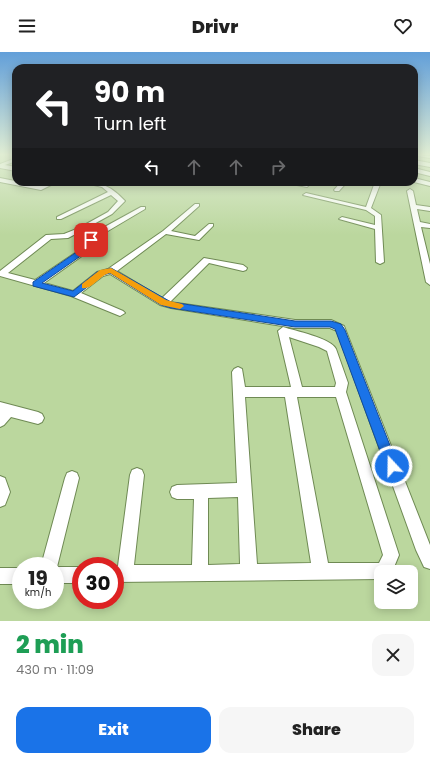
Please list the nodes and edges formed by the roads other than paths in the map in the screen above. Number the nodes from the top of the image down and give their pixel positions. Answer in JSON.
{"nodes":[{"id":1,"x":420,"y":182,"type":"edge"},
{"id":2,"x":430,"y":184,"type":"edge"},
{"id":3,"x":31,"y":186,"type":"edge"},
{"id":4,"x":45,"y":186,"type":"edge"},
{"id":5,"x":104,"y":186,"type":"edge"},
{"id":6,"x":340,"y":186,"type":"edge"},
{"id":7,"x":377,"y":186,"type":"edge"},
{"id":8,"x":337,"y":190,"type":"dead end"},
{"id":9,"x":410,"y":191,"type":"dead end"},
{"id":10,"x":110,"y":193,"type":"junction"},
{"id":11,"x":306,"y":195,"type":"dead end"},
{"id":12,"x":197,"y":205,"type":"dead end"},
{"id":13,"x":413,"y":206,"type":"junction"},
{"id":14,"x":143,"y":208,"type":"dead end"},
{"id":15,"x":368,"y":209,"type":"junction"},
{"id":16,"x":430,"y":209,"type":"edge"},
{"id":17,"x":59,"y":218,"type":"dead end"},
{"id":18,"x":342,"y":219,"type":"dead end"},
{"id":19,"x":417,"y":224,"type":"junction"},
{"id":20,"x":211,"y":225,"type":"dead end"},
{"id":21,"x":430,"y":226,"type":"edge"},
{"id":22,"x":379,"y":228,"type":"junction"},
{"id":23,"x":165,"y":232,"type":"junction"},
{"id":24,"x":422,"y":245,"type":"junction"},
{"id":25,"x":430,"y":246,"type":"edge"},
{"id":26,"x":380,"y":262,"type":"dead end"},
{"id":27,"x":428,"y":267,"type":"edge"},
{"id":28,"x":243,"y":268,"type":"dead end"},
{"id":29,"x":111,"y":271,"type":"junction"},
{"id":30,"x":1,"y":275,"type":"edge"},
{"id":31,"x":430,"y":282,"type":"edge"},
{"id":32,"x":36,"y":284,"type":"junction"},
{"id":33,"x":74,"y":294,"type":"junction"},
{"id":34,"x":164,"y":302,"type":"junction"},
{"id":35,"x":120,"y":313,"type":"dead end"},
{"id":36,"x":238,"y":372,"type":"dead end"},
{"id":37,"x":239,"y":392,"type":"junction"},
{"id":38,"x":294,"y":392,"type":"junction"},
{"id":39,"x":340,"y":392,"type":"junction"},
{"id":40,"x":4,"y":409,"type":"edge"},
{"id":41,"x":38,"y":418,"type":"dead end"},
{"id":42,"x":0,"y":421,"type":"edge"},
{"id":43,"x":138,"y":475,"type":"dead end"},
{"id":44,"x":72,"y":478,"type":"dead end"},
{"id":45,"x":0,"y":483,"type":"edge"},
{"id":46,"x":244,"y":490,"type":"junction"},
{"id":47,"x":177,"y":492,"type":"dead end"},
{"id":48,"x":200,"y":492,"type":"junction"},
{"id":49,"x":0,"y":500,"type":"edge"},
{"id":50,"x":51,"y":557,"type":"edge"},
{"id":51,"x":123,"y":557,"type":"edge"},
{"id":52,"x":430,"y":561,"type":"edge"},
{"id":53,"x":200,"y":572,"type":"junction"},
{"id":54,"x":249,"y":572,"type":"junction"},
{"id":55,"x":321,"y":572,"type":"junction"},
{"id":56,"x":124,"y":574,"type":"edge"},
{"id":57,"x":0,"y":576,"type":"edge"},
{"id":58,"x":12,"y":576,"type":"edge"}],
"edges":[{"from":1,"to":2,"type":"street"},
{"from":3,"to":4,"type":"street"},
{"from":5,"to":10,"type":"street"},
{"from":6,"to":8,"type":"street"},
{"from":7,"to":15,"type":"street"},
{"from":9,"to":13,"type":"street"},
{"from":10,"to":17,"type":"street"},
{"from":10,"to":30,"type":"street"},
{"from":11,"to":15,"type":"street"},
{"from":12,"to":23,"type":"street"},
{"from":13,"to":16,"type":"street"},
{"from":13,"to":19,"type":"street"},
{"from":14,"to":32,"type":"street"},
{"from":15,"to":22,"type":"street"},
{"from":18,"to":22,"type":"street"},
{"from":19,"to":21,"type":"street"},
{"from":19,"to":24,"type":"street"},
{"from":20,"to":23,"type":"street"},
{"from":22,"to":26,"type":"street"},
{"from":23,"to":29,"type":"street"},
{"from":24,"to":25,"type":"street"},
{"from":24,"to":27,"type":"street"},
{"from":27,"to":31,"type":"street"},
{"from":28,"to":34,"type":"street"},
{"from":29,"to":33,"type":"street"},
{"from":29,"to":34,"type":"street"},
{"from":30,"to":32,"type":"street"},
{"from":32,"to":33,"type":"street"},
{"from":33,"to":35,"type":"street"},
{"from":34,"to":52,"type":"street"},
{"from":36,"to":37,"type":"street"},
{"from":37,"to":38,"type":"street"},
{"from":37,"to":46,"type":"street"},
{"from":38,"to":39,"type":"street"},
{"from":38,"to":39,"type":"street"},
{"from":38,"to":55,"type":"street"},
{"from":39,"to":55,"type":"street"},
{"from":40,"to":41,"type":"street"},
{"from":40,"to":42,"type":"street"},
{"from":43,"to":51,"type":"street"},
{"from":44,"to":50,"type":"street"},
{"from":45,"to":49,"type":"street"},
{"from":46,"to":48,"type":"street"},
{"from":46,"to":54,"type":"street"},
{"from":47,"to":48,"type":"street"},
{"from":48,"to":53,"type":"street"},
{"from":53,"to":54,"type":"street"},
{"from":53,"to":56,"type":"street"},
{"from":54,"to":55,"type":"street"},
{"from":57,"to":58,"type":"street"}]}
